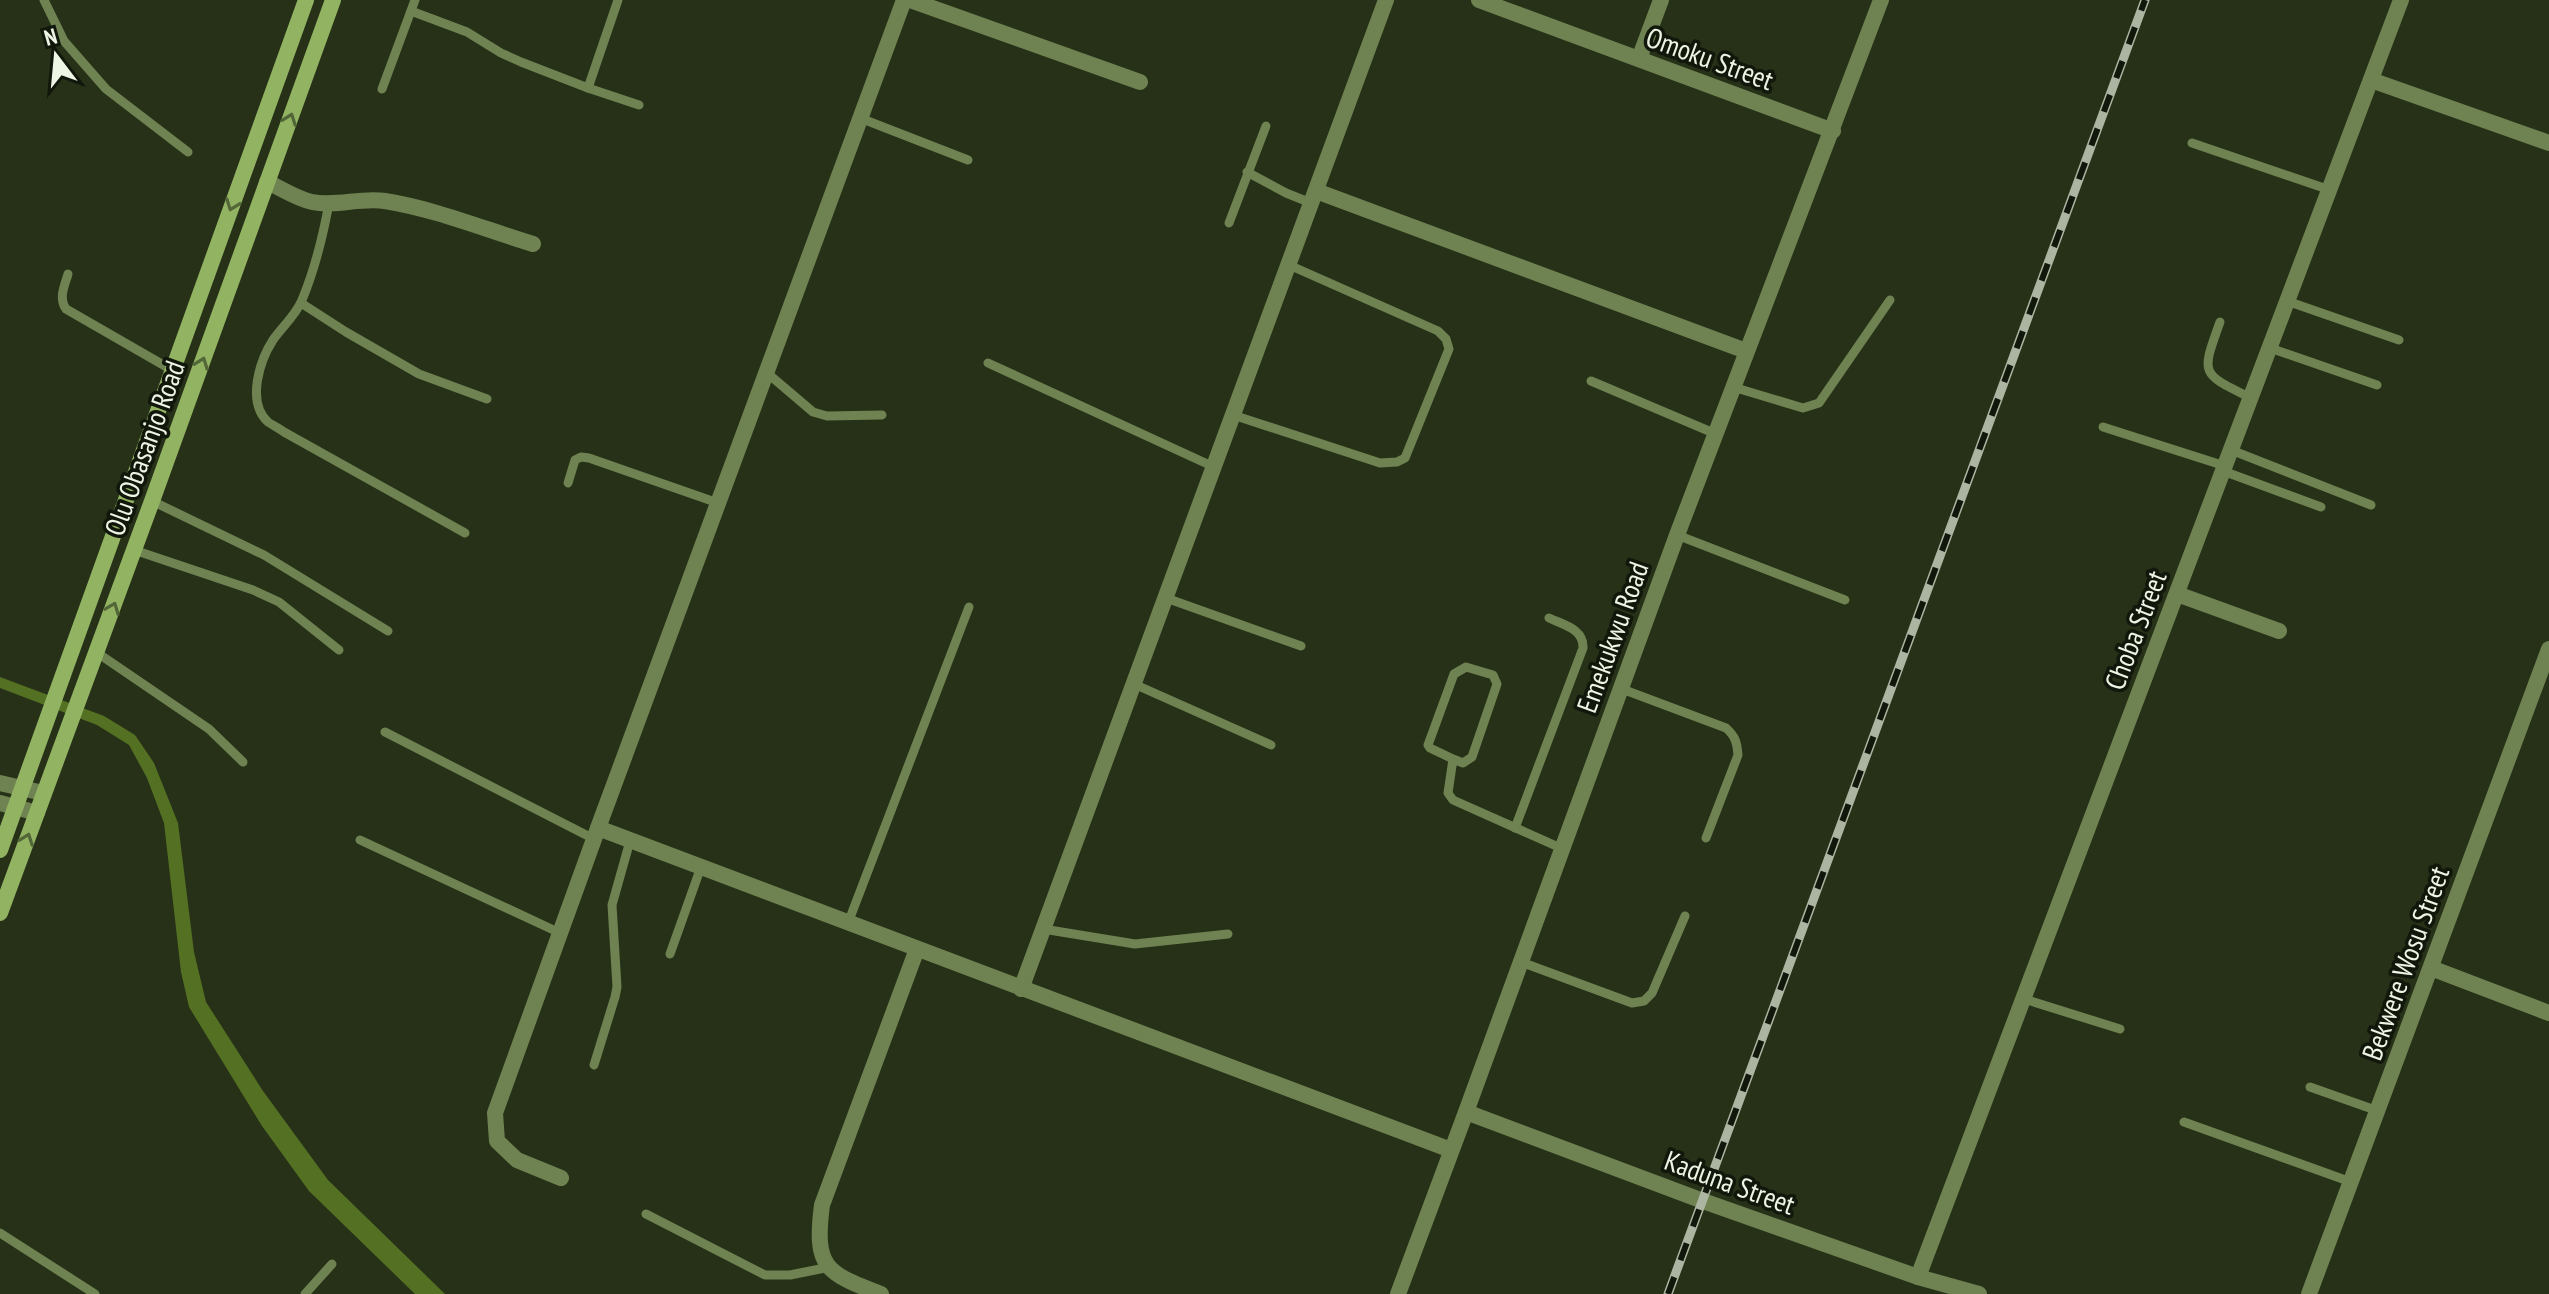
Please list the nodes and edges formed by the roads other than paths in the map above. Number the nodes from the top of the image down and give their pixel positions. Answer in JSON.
{"nodes":[{"id":1,"x":44,"y":0,"type":"edge"},
{"id":2,"x":306,"y":0,"type":"edge"},
{"id":3,"x":333,"y":0,"type":"edge"},
{"id":4,"x":415,"y":0,"type":"edge"},
{"id":5,"x":618,"y":0,"type":"edge"},
{"id":6,"x":904,"y":0,"type":"edge"},
{"id":7,"x":910,"y":0,"type":"edge"},
{"id":8,"x":1386,"y":0,"type":"edge"},
{"id":9,"x":1479,"y":0,"type":"edge"},
{"id":10,"x":1661,"y":0,"type":"edge"},
{"id":11,"x":1881,"y":0,"type":"edge"},
{"id":12,"x":2401,"y":0,"type":"edge"},
{"id":13,"x":411,"y":11,"type":"junction"},
{"id":14,"x":1639,"y":59,"type":"junction"},
{"id":15,"x":2371,"y":80,"type":"junction"},
{"id":16,"x":1140,"y":82,"type":"dead end"},
{"id":17,"x":588,"y":88,"type":"junction"},
{"id":18,"x":382,"y":89,"type":"dead end"},
{"id":19,"x":639,"y":105,"type":"dead end"},
{"id":20,"x":860,"y":118,"type":"junction"},
{"id":21,"x":1266,"y":126,"type":"dead end"},
{"id":22,"x":1833,"y":131,"type":"junction"},
{"id":23,"x":2192,"y":143,"type":"dead end"},
{"id":24,"x":2549,"y":143,"type":"edge"},
{"id":25,"x":188,"y":152,"type":"dead end"},
{"id":26,"x":968,"y":160,"type":"dead end"},
{"id":27,"x":1247,"y":172,"type":"junction"},
{"id":28,"x":267,"y":182,"type":"junction"},
{"id":29,"x":2330,"y":190,"type":"junction"},
{"id":30,"x":1314,"y":197,"type":"junction"},
{"id":31,"x":329,"y":203,"type":"junction"},
{"id":32,"x":1229,"y":223,"type":"dead end"},
{"id":33,"x":533,"y":244,"type":"dead end"},
{"id":34,"x":1289,"y":265,"type":"junction"},
{"id":35,"x":68,"y":274,"type":"dead end"},
{"id":36,"x":1890,"y":300,"type":"dead end"},
{"id":37,"x":2287,"y":301,"type":"junction"},
{"id":38,"x":301,"y":303,"type":"junction"},
{"id":39,"x":2220,"y":322,"type":"dead end"},
{"id":40,"x":2399,"y":340,"type":"dead end"},
{"id":41,"x":2270,"y":348,"type":"junction"},
{"id":42,"x":1746,"y":351,"type":"junction"},
{"id":43,"x":988,"y":363,"type":"dead end"},
{"id":44,"x":172,"y":370,"type":"junction"},
{"id":45,"x":766,"y":372,"type":"junction"},
{"id":46,"x":1591,"y":381,"type":"dead end"},
{"id":47,"x":2377,"y":385,"type":"dead end"},
{"id":48,"x":1733,"y":387,"type":"junction"},
{"id":49,"x":2251,"y":398,"type":"junction"},
{"id":50,"x":487,"y":399,"type":"dead end"},
{"id":51,"x":882,"y":415,"type":"dead end"},
{"id":52,"x":1233,"y":415,"type":"junction"},
{"id":53,"x":2103,"y":427,"type":"dead end"},
{"id":54,"x":1716,"y":434,"type":"junction"},
{"id":55,"x":2227,"y":462,"type":"junction"},
{"id":56,"x":1214,"y":467,"type":"junction"},
{"id":57,"x":568,"y":483,"type":"dead end"},
{"id":58,"x":152,"y":501,"type":"junction"},
{"id":59,"x":718,"y":503,"type":"junction"},
{"id":60,"x":2371,"y":505,"type":"dead end"},
{"id":61,"x":2321,"y":507,"type":"dead end"},
{"id":62,"x":465,"y":533,"type":"dead end"},
{"id":63,"x":1677,"y":535,"type":"junction"},
{"id":64,"x":134,"y":550,"type":"junction"},
{"id":65,"x":2177,"y":594,"type":"junction"},
{"id":66,"x":1166,"y":598,"type":"junction"},
{"id":67,"x":1845,"y":600,"type":"dead end"},
{"id":68,"x":969,"y":607,"type":"dead end"},
{"id":69,"x":1549,"y":618,"type":"dead end"},
{"id":70,"x":388,"y":631,"type":"dead end"},
{"id":71,"x":2279,"y":631,"type":"dead end"},
{"id":72,"x":1301,"y":646,"type":"dead end"},
{"id":73,"x":2549,"y":649,"type":"edge"},
{"id":74,"x":339,"y":650,"type":"dead end"},
{"id":75,"x":96,"y":652,"type":"junction"},
{"id":76,"x":1134,"y":684,"type":"junction"},
{"id":77,"x":1622,"y":689,"type":"junction"},
{"id":78,"x":385,"y":732,"type":"dead end"},
{"id":79,"x":1271,"y":745,"type":"dead end"},
{"id":80,"x":1453,"y":759,"type":"junction"},
{"id":81,"x":243,"y":762,"type":"dead end"},
{"id":82,"x":0,"y":783,"type":"edge"},
{"id":83,"x":22,"y":788,"type":"junction"},
{"id":84,"x":43,"y":793,"type":"junction"},
{"id":85,"x":8,"y":805,"type":"edge"},
{"id":86,"x":37,"y":813,"type":"junction"},
{"id":87,"x":1515,"y":828,"type":"junction"},
{"id":88,"x":596,"y":834,"type":"junction"},
{"id":89,"x":1706,"y":838,"type":"dead end"},
{"id":90,"x":360,"y":840,"type":"dead end"},
{"id":91,"x":630,"y":841,"type":"junction"},
{"id":92,"x":1563,"y":849,"type":"junction"},
{"id":93,"x":0,"y":850,"type":"edge"},
{"id":94,"x":701,"y":867,"type":"junction"},
{"id":95,"x":0,"y":913,"type":"edge"},
{"id":96,"x":1685,"y":916,"type":"dead end"},
{"id":97,"x":848,"y":923,"type":"junction"},
{"id":98,"x":1043,"y":929,"type":"junction"},
{"id":99,"x":560,"y":933,"type":"junction"},
{"id":100,"x":1228,"y":934,"type":"dead end"},
{"id":101,"x":917,"y":949,"type":"junction"},
{"id":102,"x":670,"y":954,"type":"dead end"},
{"id":103,"x":1521,"y":962,"type":"junction"},
{"id":104,"x":2431,"y":968,"type":"junction"},
{"id":105,"x":1021,"y":989,"type":"junction"},
{"id":106,"x":2024,"y":999,"type":"junction"},
{"id":107,"x":2549,"y":1013,"type":"edge"},
{"id":108,"x":2120,"y":1029,"type":"dead end"},
{"id":109,"x":594,"y":1065,"type":"dead end"},
{"id":110,"x":2310,"y":1087,"type":"dead end"},
{"id":111,"x":2378,"y":1111,"type":"junction"},
{"id":112,"x":1466,"y":1112,"type":"junction"},
{"id":113,"x":2184,"y":1122,"type":"dead end"},
{"id":114,"x":1451,"y":1150,"type":"junction"},
{"id":115,"x":561,"y":1178,"type":"dead end"},
{"id":116,"x":2351,"y":1182,"type":"junction"},
{"id":117,"x":646,"y":1214,"type":"dead end"},
{"id":118,"x":0,"y":1233,"type":"edge"},
{"id":119,"x":332,"y":1264,"type":"dead end"},
{"id":120,"x":830,"y":1267,"type":"junction"},
{"id":121,"x":1918,"y":1277,"type":"junction"},
{"id":122,"x":95,"y":1294,"type":"edge"},
{"id":123,"x":305,"y":1294,"type":"edge"},
{"id":124,"x":881,"y":1294,"type":"edge"},
{"id":125,"x":1398,"y":1294,"type":"edge"},
{"id":126,"x":1979,"y":1294,"type":"edge"},
{"id":127,"x":2309,"y":1294,"type":"edge"}],
"edges":[{"from":1,"to":25,"type":"lane"},
{"from":2,"to":44,"type":"main road","name":"Olu Obasanjo Road","one_way":true},
{"from":28,"to":3,"type":"main road","name":"Olu Obasanjo Road","one_way":true},
{"from":4,"to":13,"type":"lane"},
{"from":5,"to":17,"type":"lane"},
{"from":6,"to":20,"type":"street"},
{"from":7,"to":16,"type":"street"},
{"from":8,"to":30,"type":"street"},
{"from":9,"to":14,"type":"street","name":"Omoku Street"},
{"from":10,"to":14,"type":"street"},
{"from":11,"to":22,"type":"street","name":"Emekukwu Road"},
{"from":12,"to":15,"type":"street","name":"Choba Street"},
{"from":13,"to":17,"type":"lane"},
{"from":13,"to":18,"type":"lane"},
{"from":14,"to":22,"type":"street","name":"Omoku Street"},
{"from":15,"to":24,"type":"street"},
{"from":15,"to":29,"type":"street","name":"Choba Street"},
{"from":17,"to":19,"type":"lane"},
{"from":20,"to":26,"type":"lane"},
{"from":20,"to":45,"type":"street"},
{"from":21,"to":27,"type":"lane"},
{"from":22,"to":42,"type":"street","name":"Emekukwu Road"},
{"from":23,"to":29,"type":"lane"},
{"from":27,"to":30,"type":"lane"},
{"from":27,"to":32,"type":"lane"},
{"from":28,"to":31,"type":"street"},
{"from":58,"to":28,"type":"main road","name":"Olu Obasanjo Road","one_way":true},
{"from":29,"to":37,"type":"street","name":"Choba Street"},
{"from":30,"to":34,"type":"street"},
{"from":30,"to":42,"type":"street"},
{"from":31,"to":33,"type":"street"},
{"from":31,"to":38,"type":"lane"},
{"from":34,"to":52,"type":"street"},
{"from":34,"to":52,"type":"lane"},
{"from":35,"to":44,"type":"lane"},
{"from":36,"to":48,"type":"lane"},
{"from":37,"to":40,"type":"lane"},
{"from":37,"to":41,"type":"street","name":"Choba Street"},
{"from":38,"to":50,"type":"lane"},
{"from":38,"to":62,"type":"lane"},
{"from":39,"to":49,"type":"lane"},
{"from":41,"to":47,"type":"lane"},
{"from":41,"to":49,"type":"street","name":"Choba Street"},
{"from":42,"to":48,"type":"street","name":"Emekukwu Road"},
{"from":43,"to":56,"type":"lane"},
{"from":44,"to":83,"type":"main road","name":"Olu Obasanjo Road"},
{"from":45,"to":51,"type":"lane"},
{"from":45,"to":59,"type":"street"},
{"from":46,"to":54,"type":"lane"},
{"from":48,"to":54,"type":"street","name":"Emekukwu Road"},
{"from":49,"to":55,"type":"street","name":"Choba Street"},
{"from":52,"to":56,"type":"street"},
{"from":53,"to":55,"type":"lane"},
{"from":54,"to":63,"type":"street","name":"Emekukwu Road"},
{"from":55,"to":60,"type":"lane"},
{"from":55,"to":61,"type":"lane"},
{"from":55,"to":65,"type":"street","name":"Choba Street"},
{"from":56,"to":66,"type":"street"},
{"from":57,"to":59,"type":"lane"},
{"from":58,"to":64,"type":"main road","name":"Olu Obasanjo Road"},
{"from":58,"to":70,"type":"lane"},
{"from":59,"to":88,"type":"street"},
{"from":63,"to":67,"type":"lane"},
{"from":63,"to":77,"type":"street","name":"Emekukwu Road"},
{"from":64,"to":74,"type":"lane"},
{"from":75,"to":64,"type":"main road","name":"Olu Obasanjo Road","one_way":true},
{"from":65,"to":71,"type":"street"},
{"from":65,"to":106,"type":"street","name":"Choba Street"},
{"from":66,"to":72,"type":"lane"},
{"from":66,"to":76,"type":"street"},
{"from":68,"to":97,"type":"lane"},
{"from":69,"to":87,"type":"lane"},
{"from":73,"to":104,"type":"street","name":"Bekwere Wosu Street"},
{"from":75,"to":81,"type":"lane"},
{"from":75,"to":84,"type":"main road","name":"Olu Obasanjo Road"},
{"from":76,"to":79,"type":"lane"},
{"from":76,"to":98,"type":"street"},
{"from":77,"to":89,"type":"lane"},
{"from":77,"to":92,"type":"street","name":"Emekukwu Road"},
{"from":78,"to":88,"type":"lane"},
{"from":80,"to":80,"type":"lane"},
{"from":80,"to":87,"type":"lane"},
{"from":82,"to":83,"type":"street"},
{"from":83,"to":84,"type":"street"},
{"from":83,"to":85,"type":"main road","name":"Olu Obasanjo Road"},
{"from":84,"to":86,"type":"main road","name":"Olu Obasanjo Road"},
{"from":85,"to":86,"type":"street"},
{"from":85,"to":93,"type":"main road","name":"Olu Obasanjo Road"},
{"from":95,"to":86,"type":"main road","name":"Olu Obasanjo Road","one_way":true},
{"from":87,"to":92,"type":"lane"},
{"from":88,"to":91,"type":"street"},
{"from":88,"to":99,"type":"street"},
{"from":90,"to":99,"type":"lane"},
{"from":91,"to":94,"type":"street"},
{"from":91,"to":109,"type":"lane"},
{"from":92,"to":103,"type":"street","name":"Emekukwu Road"},
{"from":94,"to":97,"type":"street"},
{"from":94,"to":102,"type":"lane"},
{"from":96,"to":103,"type":"lane"},
{"from":97,"to":101,"type":"street"},
{"from":98,"to":100,"type":"lane"},
{"from":98,"to":105,"type":"street"},
{"from":99,"to":115,"type":"street"},
{"from":101,"to":105,"type":"street"},
{"from":101,"to":120,"type":"street"},
{"from":103,"to":112,"type":"street","name":"Emekukwu Road"},
{"from":104,"to":107,"type":"street"},
{"from":104,"to":111,"type":"street","name":"Bekwere Wosu Street"},
{"from":105,"to":114,"type":"street"},
{"from":106,"to":108,"type":"lane"},
{"from":106,"to":121,"type":"street","name":"Choba Street"},
{"from":110,"to":111,"type":"lane"},
{"from":111,"to":116,"type":"street","name":"Bekwere Wosu Street"},
{"from":112,"to":114,"type":"street","name":"Emekukwu Road"},
{"from":112,"to":121,"type":"street","name":"Kaduna Street"},
{"from":113,"to":116,"type":"lane"},
{"from":114,"to":125,"type":"street","name":"Emekukwu Road"},
{"from":116,"to":127,"type":"street","name":"Bekwere Wosu Street"},
{"from":117,"to":120,"type":"lane"},
{"from":118,"to":122,"type":"lane"},
{"from":119,"to":123,"type":"lane"},
{"from":120,"to":124,"type":"street"},
{"from":121,"to":126,"type":"street","name":"Kaduna Street"}]}
